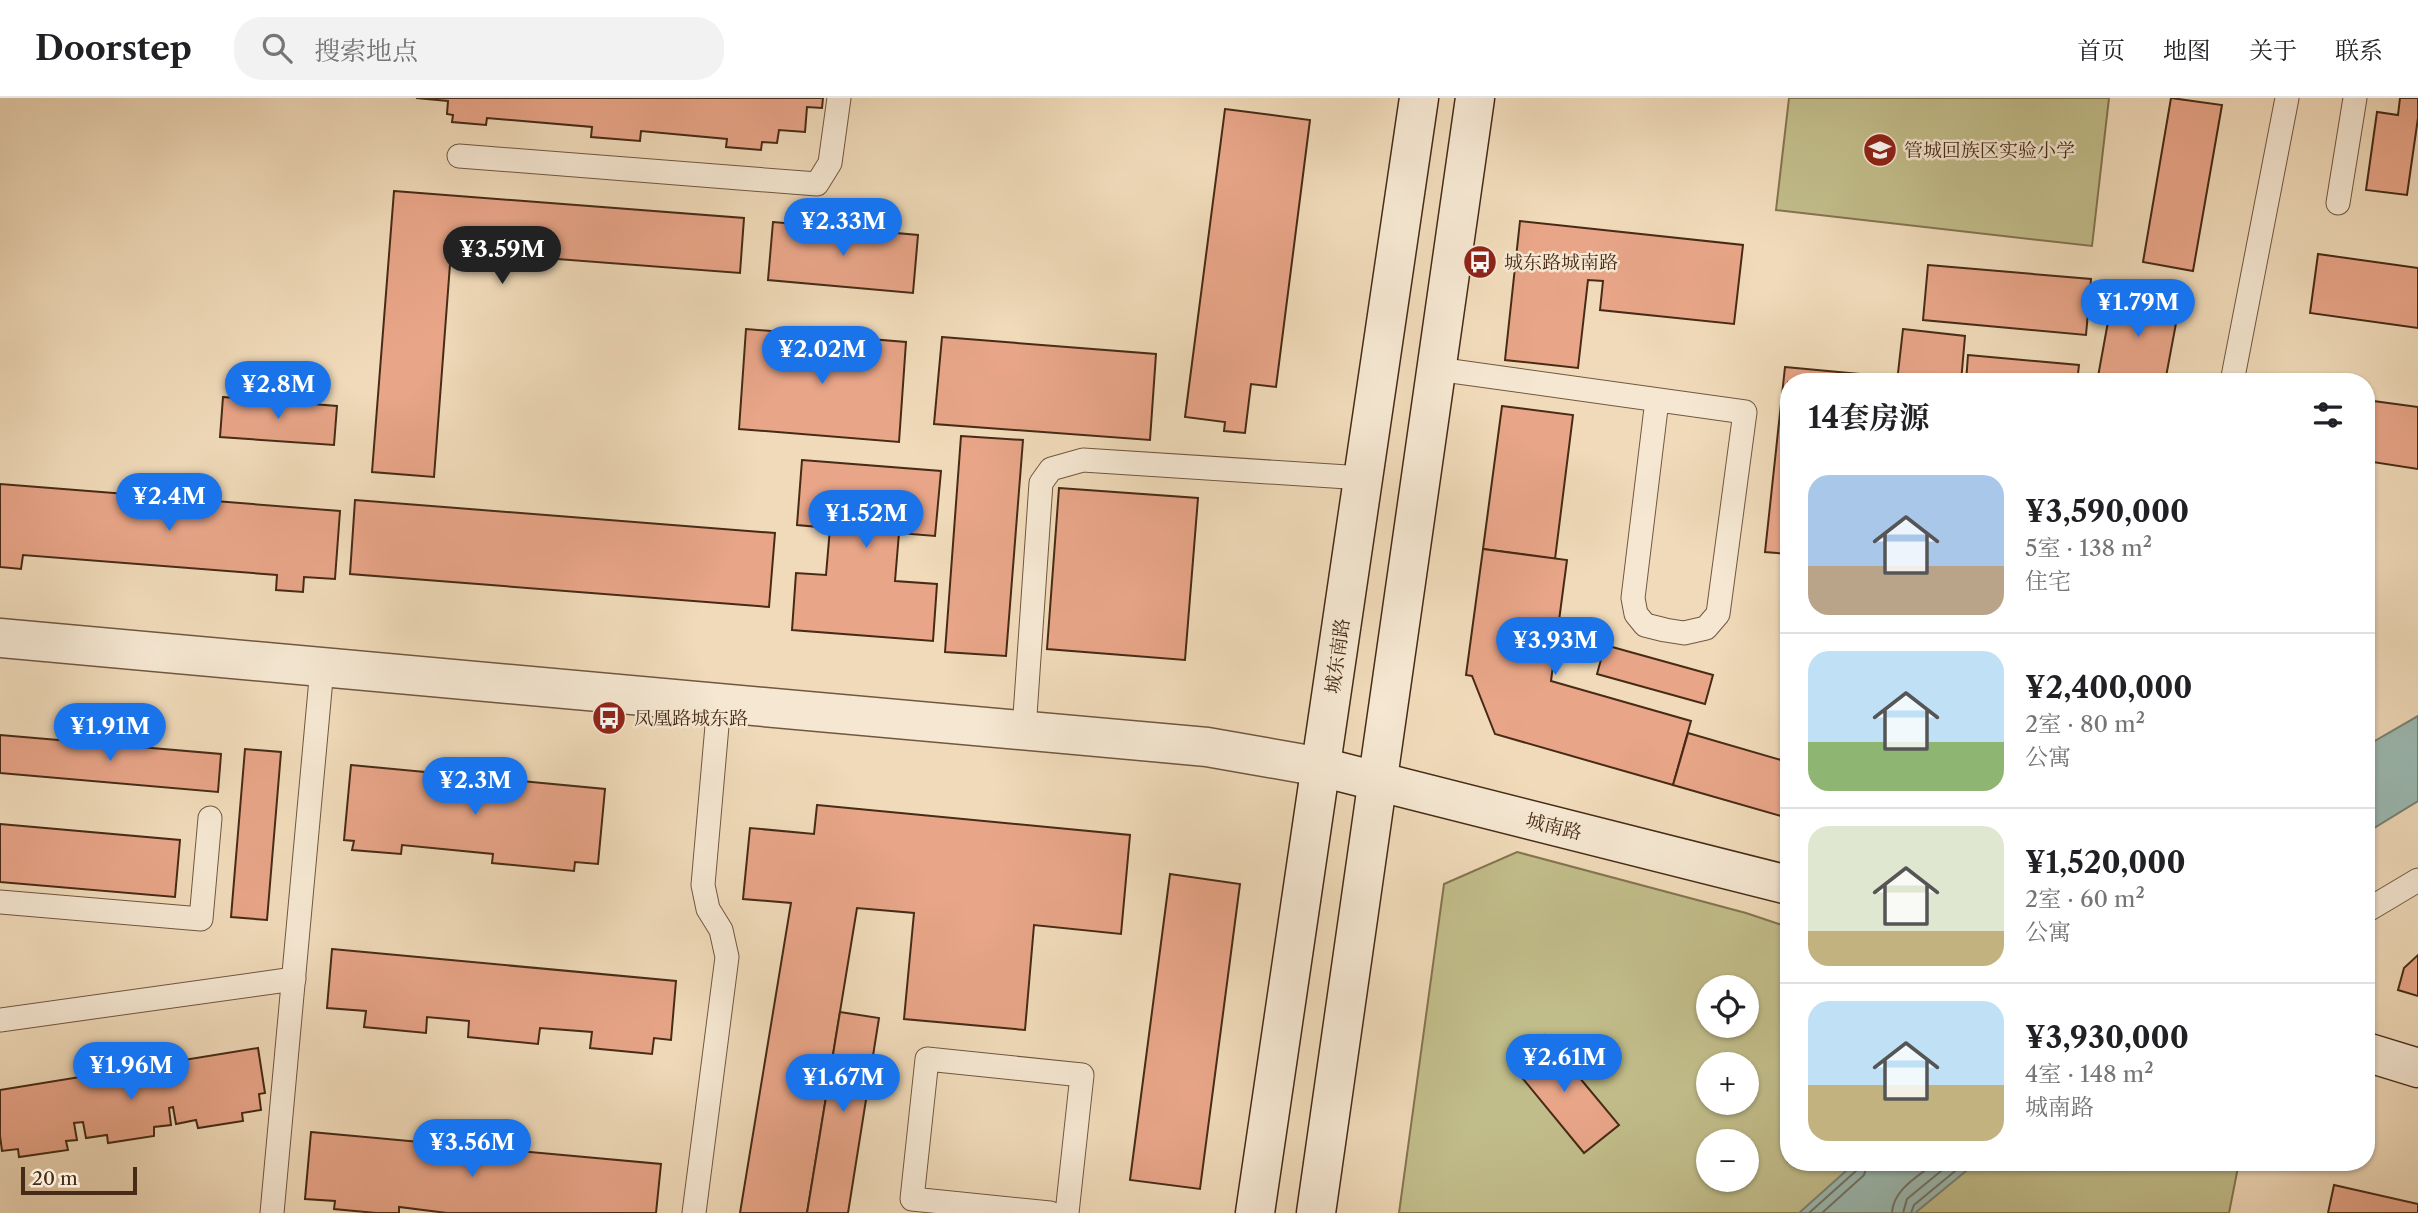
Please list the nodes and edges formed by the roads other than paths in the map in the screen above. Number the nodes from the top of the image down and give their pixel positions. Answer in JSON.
{"nodes":[{"id":1,"x":838,"y":98,"type":"edge"},
{"id":2,"x":1419,"y":98,"type":"edge"},
{"id":3,"x":1475,"y":98,"type":"edge"},
{"id":4,"x":2287,"y":98,"type":"edge"},
{"id":5,"x":2356,"y":98,"type":"edge"},
{"id":6,"x":459,"y":156,"type":"dead end"},
{"id":7,"x":2338,"y":203,"type":"dead end"},
{"id":8,"x":1437,"y":369,"type":"junction"},
{"id":9,"x":2234,"y":373,"type":"edge"},
{"id":10,"x":1657,"y":400,"type":"junction"},
{"id":11,"x":1363,"y":478,"type":"junction"},
{"id":12,"x":0,"y":638,"type":"edge"},
{"id":13,"x":322,"y":668,"type":"junction"},
{"id":14,"x":719,"y":703,"type":"junction"},
{"id":15,"x":1024,"y":730,"type":"junction"},
{"id":16,"x":1321,"y":767,"type":"junction"},
{"id":17,"x":1378,"y":781,"type":"junction"},
{"id":18,"x":209,"y":818,"type":"dead end"},
{"id":19,"x":2418,"y":880,"type":"edge"},
{"id":20,"x":1780,"y":883,"type":"edge"},
{"id":21,"x":0,"y":902,"type":"edge"},
{"id":22,"x":2375,"y":906,"type":"edge"},
{"id":23,"x":294,"y":979,"type":"junction"},
{"id":24,"x":0,"y":1020,"type":"edge"},
{"id":25,"x":2375,"y":1055,"type":"edge"},
{"id":26,"x":2418,"y":1068,"type":"edge"},
{"id":27,"x":272,"y":1213,"type":"edge"},
{"id":28,"x":694,"y":1213,"type":"edge"},
{"id":29,"x":1050,"y":1213,"type":"edge"},
{"id":30,"x":1067,"y":1213,"type":"edge"},
{"id":31,"x":1255,"y":1213,"type":"edge"},
{"id":32,"x":1316,"y":1213,"type":"edge"}],
"edges":[{"from":1,"to":6,"type":"lane"},
{"from":2,"to":11,"type":"main road","name":"城东南路"},
{"from":3,"to":8,"type":"main road"},
{"from":4,"to":9,"type":"lane"},
{"from":5,"to":7,"type":"lane"},
{"from":8,"to":10,"type":"lane"},
{"from":8,"to":17,"type":"main road"},
{"from":10,"to":10,"type":"lane"},
{"from":11,"to":15,"type":"lane"},
{"from":11,"to":16,"type":"main road","name":"城东南路"},
{"from":12,"to":13,"type":"main road","name":"城南路"},
{"from":13,"to":14,"type":"main road","name":"城南路"},
{"from":13,"to":23,"type":"lane"},
{"from":14,"to":15,"type":"main road","name":"城南路"},
{"from":14,"to":28,"type":"lane"},
{"from":15,"to":16,"type":"main road","name":"城南路"},
{"from":16,"to":17,"type":"main road","name":"城南路"},
{"from":16,"to":31,"type":"main road","name":"城东南路"},
{"from":17,"to":20,"type":"main road","name":"城南路"},
{"from":17,"to":32,"type":"main road"},
{"from":18,"to":21,"type":"lane"},
{"from":19,"to":22,"type":"lane"},
{"from":23,"to":24,"type":"lane"},
{"from":23,"to":27,"type":"lane"},
{"from":25,"to":26,"type":"main road"},
{"from":29,"to":30,"type":"lane"}]}
